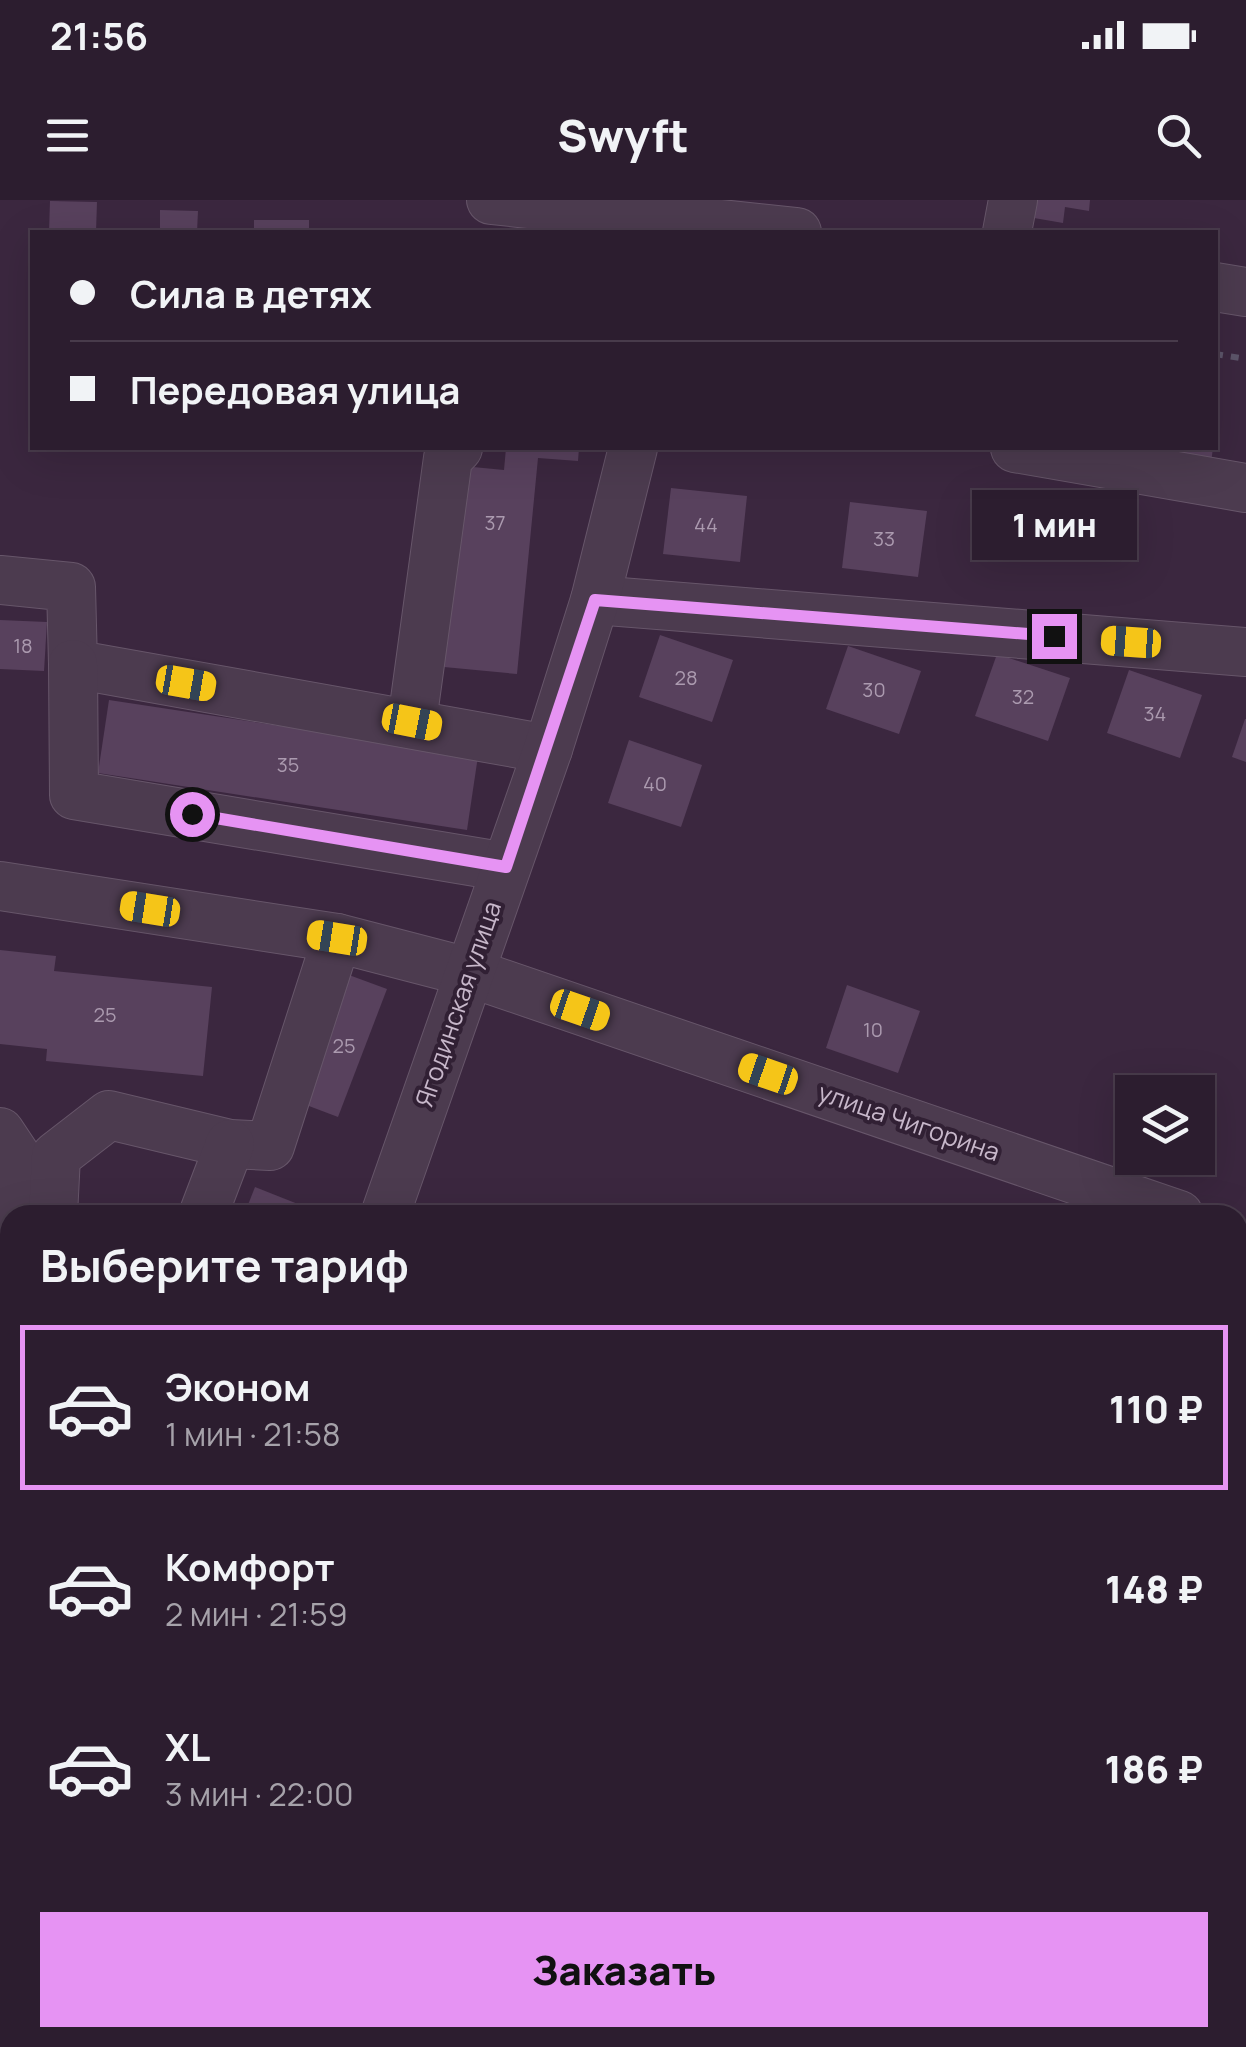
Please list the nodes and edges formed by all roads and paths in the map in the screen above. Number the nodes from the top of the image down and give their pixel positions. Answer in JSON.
{"nodes":[{"id":1,"x":1013,"y":200,"type":"edge"},
{"id":2,"x":573,"y":204,"type":"edge"},
{"id":3,"x":502,"y":212,"type":"edge"},
{"id":4,"x":674,"y":226,"type":"edge"},
{"id":5,"x":756,"y":230,"type":"edge"},
{"id":6,"x":1007,"y":230,"type":"edge"},
{"id":7,"x":1218,"y":287,"type":"edge"},
{"id":8,"x":1246,"y":292,"type":"edge"},
{"id":9,"x":1218,"y":354,"type":"edge"},
{"id":10,"x":1246,"y":358,"type":"edge"},
{"id":11,"x":456,"y":450,"type":"edge"},
{"id":12,"x":632,"y":450,"type":"edge"},
{"id":13,"x":1027,"y":450,"type":"edge"},
{"id":14,"x":1246,"y":488,"type":"edge"},
{"id":15,"x":0,"y":580,"type":"edge"},
{"id":16,"x":595,"y":600,"type":"junction"},
{"id":17,"x":1246,"y":652,"type":"edge"},
{"id":18,"x":73,"y":664,"type":"junction"},
{"id":19,"x":412,"y":722,"type":"junction"},
{"id":20,"x":548,"y":748,"type":"junction"},
{"id":21,"x":506,"y":867,"type":"junction"},
{"id":22,"x":0,"y":886,"type":"edge"},
{"id":23,"x":337,"y":938,"type":"junction"},
{"id":24,"x":468,"y":972,"type":"junction"},
{"id":25,"x":0,"y":1132,"type":"edge"},
{"id":26,"x":230,"y":1144,"type":"junction"},
{"id":27,"x":15,"y":1205,"type":"edge"},
{"id":28,"x":54,"y":1205,"type":"edge"},
{"id":29,"x":207,"y":1205,"type":"edge"},
{"id":30,"x":387,"y":1205,"type":"edge"},
{"id":31,"x":1150,"y":1205,"type":"edge"}],
"edges":[{"from":1,"to":6,"type":"street"},
{"from":2,"to":3,"type":"street"},
{"from":2,"to":4,"type":"street"},
{"from":4,"to":5,"type":"street"},
{"from":7,"to":8,"type":"street"},
{"from":9,"to":10,"type":"path"},
{"from":11,"to":19,"type":"street"},
{"from":12,"to":16,"type":"street","name":"Ягодинская улица"},
{"from":13,"to":14,"type":"street"},
{"from":15,"to":18,"type":"street"},
{"from":16,"to":17,"type":"street"},
{"from":16,"to":20,"type":"street","name":"Ягодинская улица"},
{"from":18,"to":19,"type":"street"},
{"from":18,"to":21,"type":"street"},
{"from":19,"to":20,"type":"street"},
{"from":20,"to":21,"type":"street","name":"Ягодинская улица"},
{"from":21,"to":24,"type":"street","name":"Ягодинская улица"},
{"from":22,"to":23,"type":"street","name":"улица Чигорина"},
{"from":23,"to":24,"type":"street","name":"улица Чигорина"},
{"from":23,"to":26,"type":"street"},
{"from":24,"to":30,"type":"street","name":"Ягодинская улица"},
{"from":24,"to":31,"type":"street","name":"улица Чигорина"},
{"from":25,"to":27,"type":"street"},
{"from":26,"to":28,"type":"street"},
{"from":26,"to":29,"type":"street"}]}
